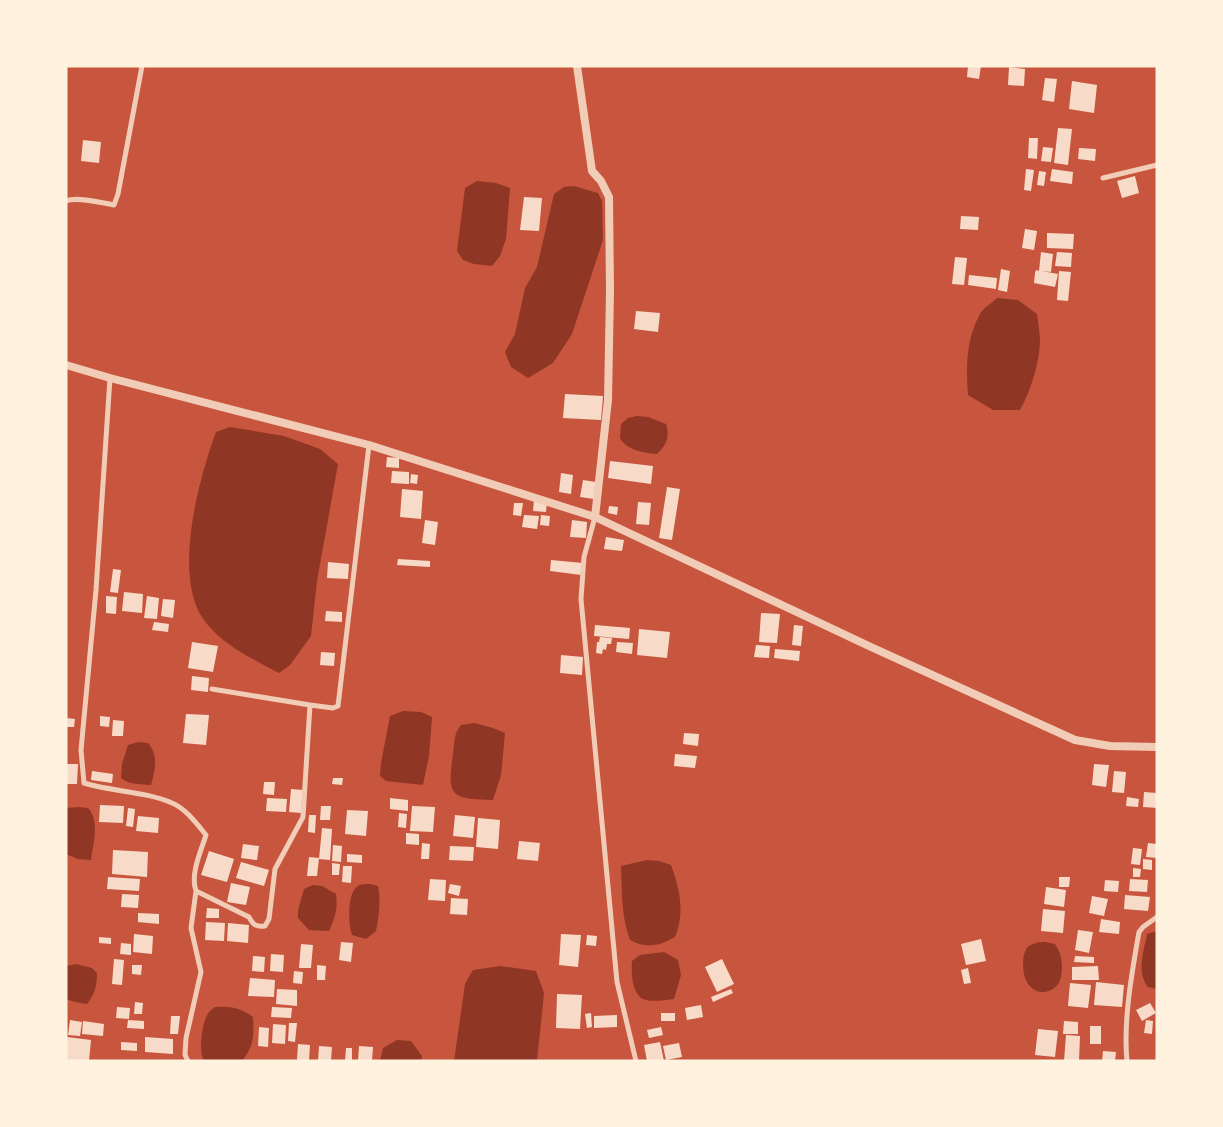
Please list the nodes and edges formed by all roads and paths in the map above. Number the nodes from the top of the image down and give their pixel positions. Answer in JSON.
{"nodes":[{"id":1,"x":142,"y":66,"type":"edge"},
{"id":2,"x":577,"y":66,"type":"edge"},
{"id":3,"x":1157,"y":165,"type":"edge"},
{"id":4,"x":1103,"y":178,"type":"dead end"},
{"id":5,"x":66,"y":201,"type":"edge"},
{"id":6,"x":66,"y":365,"type":"edge"},
{"id":7,"x":110,"y":378,"type":"junction"},
{"id":8,"x":369,"y":445,"type":"junction"},
{"id":9,"x":596,"y":517,"type":"junction"},
{"id":10,"x":212,"y":689,"type":"dead end"},
{"id":11,"x":310,"y":705,"type":"junction"},
{"id":12,"x":1157,"y":747,"type":"edge"},
{"id":13,"x":196,"y":891,"type":"junction"},
{"id":14,"x":1157,"y":917,"type":"edge"},
{"id":15,"x":188,"y":1061,"type":"edge"},
{"id":16,"x":636,"y":1061,"type":"edge"},
{"id":17,"x":1127,"y":1061,"type":"edge"}],
"edges":[{"from":1,"to":5,"type":"street"},
{"from":2,"to":9,"type":"street"},
{"from":3,"to":4,"type":"street"},
{"from":6,"to":7,"type":"street"},
{"from":7,"to":8,"type":"street"},
{"from":7,"to":13,"type":"street"},
{"from":8,"to":9,"type":"street"},
{"from":8,"to":11,"type":"street"},
{"from":9,"to":12,"type":"street"},
{"from":9,"to":16,"type":"street"},
{"from":10,"to":11,"type":"street"},
{"from":11,"to":13,"type":"street"},
{"from":13,"to":15,"type":"street"},
{"from":14,"to":17,"type":"street"}]}
